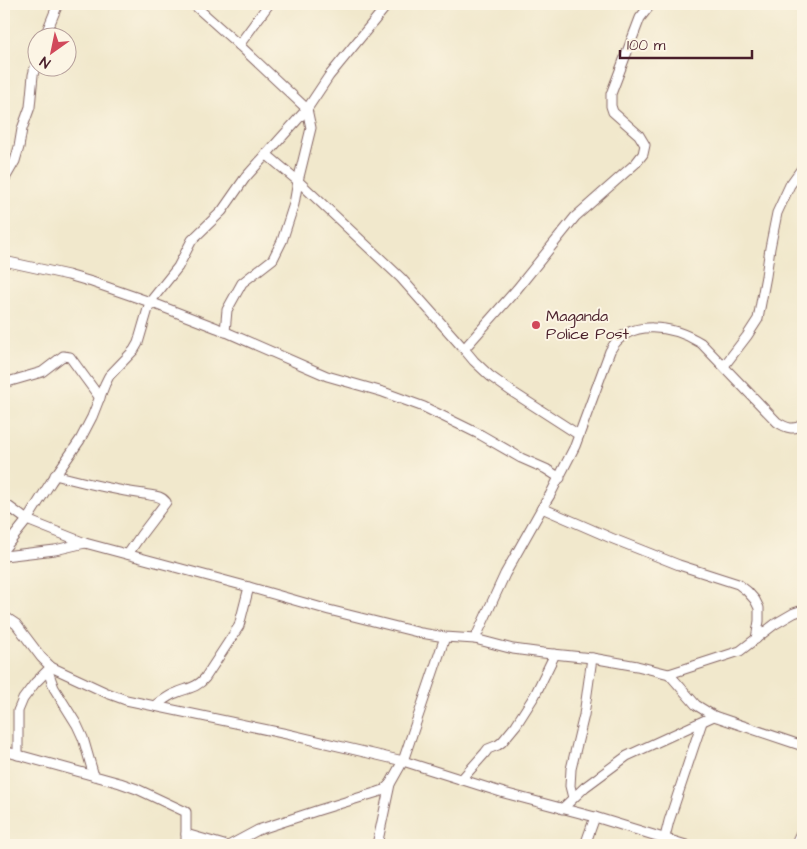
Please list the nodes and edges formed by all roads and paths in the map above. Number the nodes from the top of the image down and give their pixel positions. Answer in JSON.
{"nodes":[{"id":1,"x":58,"y":4,"type":"edge"},
{"id":2,"x":193,"y":4,"type":"edge"},
{"id":3,"x":269,"y":4,"type":"edge"},
{"id":4,"x":388,"y":4,"type":"edge"},
{"id":5,"x":651,"y":4,"type":"edge"},
{"id":6,"x":48,"y":28,"type":"edge"},
{"id":7,"x":239,"y":45,"type":"junction"},
{"id":8,"x":33,"y":78,"type":"edge"},
{"id":9,"x":307,"y":109,"type":"junction"},
{"id":10,"x":266,"y":154,"type":"junction"},
{"id":11,"x":803,"y":167,"type":"edge"},
{"id":12,"x":4,"y":180,"type":"edge"},
{"id":13,"x":298,"y":181,"type":"junction"},
{"id":14,"x":4,"y":261,"type":"edge"},
{"id":15,"x":150,"y":302,"type":"junction"},
{"id":16,"x":225,"y":332,"type":"junction"},
{"id":17,"x":464,"y":349,"type":"junction"},
{"id":18,"x":724,"y":366,"type":"junction"},
{"id":19,"x":4,"y":383,"type":"edge"},
{"id":20,"x":100,"y":398,"type":"junction"},
{"id":21,"x":803,"y":424,"type":"edge"},
{"id":22,"x":579,"y":435,"type":"junction"},
{"id":23,"x":56,"y":474,"type":"junction"},
{"id":24,"x":560,"y":478,"type":"junction"},
{"id":25,"x":4,"y":503,"type":"edge"},
{"id":26,"x":542,"y":508,"type":"junction"},
{"id":27,"x":27,"y":520,"type":"junction"},
{"id":28,"x":85,"y":543,"type":"junction"},
{"id":29,"x":4,"y":549,"type":"edge"},
{"id":30,"x":128,"y":554,"type":"junction"},
{"id":31,"x":4,"y":556,"type":"edge"},
{"id":32,"x":249,"y":587,"type":"junction"},
{"id":33,"x":803,"y":610,"type":"edge"},
{"id":34,"x":4,"y":616,"type":"edge"},
{"id":35,"x":445,"y":637,"type":"junction"},
{"id":36,"x":475,"y":638,"type":"junction"},
{"id":37,"x":756,"y":639,"type":"junction"},
{"id":38,"x":556,"y":654,"type":"junction"},
{"id":39,"x":592,"y":658,"type":"junction"},
{"id":40,"x":50,"y":669,"type":"junction"},
{"id":41,"x":669,"y":674,"type":"junction"},
{"id":42,"x":155,"y":706,"type":"junction"},
{"id":43,"x":714,"y":716,"type":"junction"},
{"id":44,"x":702,"y":722,"type":"junction"},
{"id":45,"x":803,"y":746,"type":"edge"},
{"id":46,"x":4,"y":751,"type":"edge"},
{"id":47,"x":18,"y":755,"type":"junction"},
{"id":48,"x":403,"y":762,"type":"junction"},
{"id":49,"x":94,"y":776,"type":"junction"},
{"id":50,"x":461,"y":780,"type":"junction"},
{"id":51,"x":390,"y":784,"type":"junction"},
{"id":52,"x":573,"y":798,"type":"junction"},
{"id":53,"x":562,"y":809,"type":"junction"},
{"id":54,"x":595,"y":817,"type":"junction"},
{"id":55,"x":803,"y":828,"type":"edge"},
{"id":56,"x":186,"y":834,"type":"junction"},
{"id":57,"x":200,"y":841,"type":"edge"},
{"id":58,"x":664,"y":842,"type":"edge"},
{"id":59,"x":186,"y":845,"type":"edge"},
{"id":60,"x":224,"y":845,"type":"edge"},
{"id":61,"x":230,"y":845,"type":"edge"},
{"id":62,"x":377,"y":845,"type":"edge"},
{"id":63,"x":585,"y":845,"type":"edge"},
{"id":64,"x":686,"y":845,"type":"edge"},
{"id":65,"x":795,"y":845,"type":"edge"}],
"edges":[{"from":1,"to":6,"type":"street"},
{"from":2,"to":7,"type":"street"},
{"from":3,"to":7,"type":"street"},
{"from":4,"to":9,"type":"street"},
{"from":5,"to":17,"type":"street"},
{"from":7,"to":9,"type":"street"},
{"from":8,"to":12,"type":"street"},
{"from":9,"to":10,"type":"street"},
{"from":9,"to":13,"type":"street"},
{"from":10,"to":13,"type":"street"},
{"from":10,"to":15,"type":"street"},
{"from":11,"to":18,"type":"street"},
{"from":13,"to":16,"type":"street"},
{"from":13,"to":17,"type":"street"},
{"from":14,"to":15,"type":"street"},
{"from":15,"to":16,"type":"street"},
{"from":15,"to":20,"type":"street"},
{"from":16,"to":24,"type":"street"},
{"from":17,"to":22,"type":"street"},
{"from":18,"to":21,"type":"street"},
{"from":18,"to":22,"type":"street"},
{"from":19,"to":20,"type":"street"},
{"from":20,"to":23,"type":"street"},
{"from":22,"to":24,"type":"street"},
{"from":23,"to":27,"type":"street"},
{"from":23,"to":30,"type":"street"},
{"from":24,"to":26,"type":"street"},
{"from":25,"to":27,"type":"street"},
{"from":26,"to":36,"type":"street"},
{"from":26,"to":37,"type":"street"},
{"from":27,"to":28,"type":"street"},
{"from":27,"to":29,"type":"street"},
{"from":28,"to":30,"type":"street"},
{"from":28,"to":31,"type":"street"},
{"from":30,"to":32,"type":"street"},
{"from":32,"to":35,"type":"street"},
{"from":32,"to":42,"type":"street"},
{"from":33,"to":37,"type":"street"},
{"from":34,"to":40,"type":"street"},
{"from":35,"to":36,"type":"street"},
{"from":35,"to":48,"type":"street"},
{"from":36,"to":38,"type":"street"},
{"from":37,"to":41,"type":"street"},
{"from":38,"to":39,"type":"street"},
{"from":38,"to":50,"type":"street"},
{"from":39,"to":41,"type":"street"},
{"from":39,"to":52,"type":"street"},
{"from":40,"to":42,"type":"street"},
{"from":40,"to":47,"type":"street"},
{"from":40,"to":49,"type":"street"},
{"from":41,"to":43,"type":"street"},
{"from":42,"to":48,"type":"street"},
{"from":43,"to":44,"type":"street"},
{"from":43,"to":45,"type":"street"},
{"from":44,"to":52,"type":"street"},
{"from":44,"to":58,"type":"street"},
{"from":46,"to":47,"type":"street"},
{"from":47,"to":49,"type":"street"},
{"from":48,"to":50,"type":"street"},
{"from":48,"to":51,"type":"street"},
{"from":49,"to":56,"type":"street"},
{"from":50,"to":53,"type":"street"},
{"from":51,"to":61,"type":"street"},
{"from":51,"to":62,"type":"street"},
{"from":52,"to":53,"type":"street"},
{"from":53,"to":54,"type":"street"},
{"from":54,"to":58,"type":"street"},
{"from":54,"to":63,"type":"street"},
{"from":55,"to":65,"type":"street"},
{"from":56,"to":57,"type":"street"},
{"from":56,"to":59,"type":"street"},
{"from":57,"to":60,"type":"street"},
{"from":58,"to":64,"type":"street"}]}
